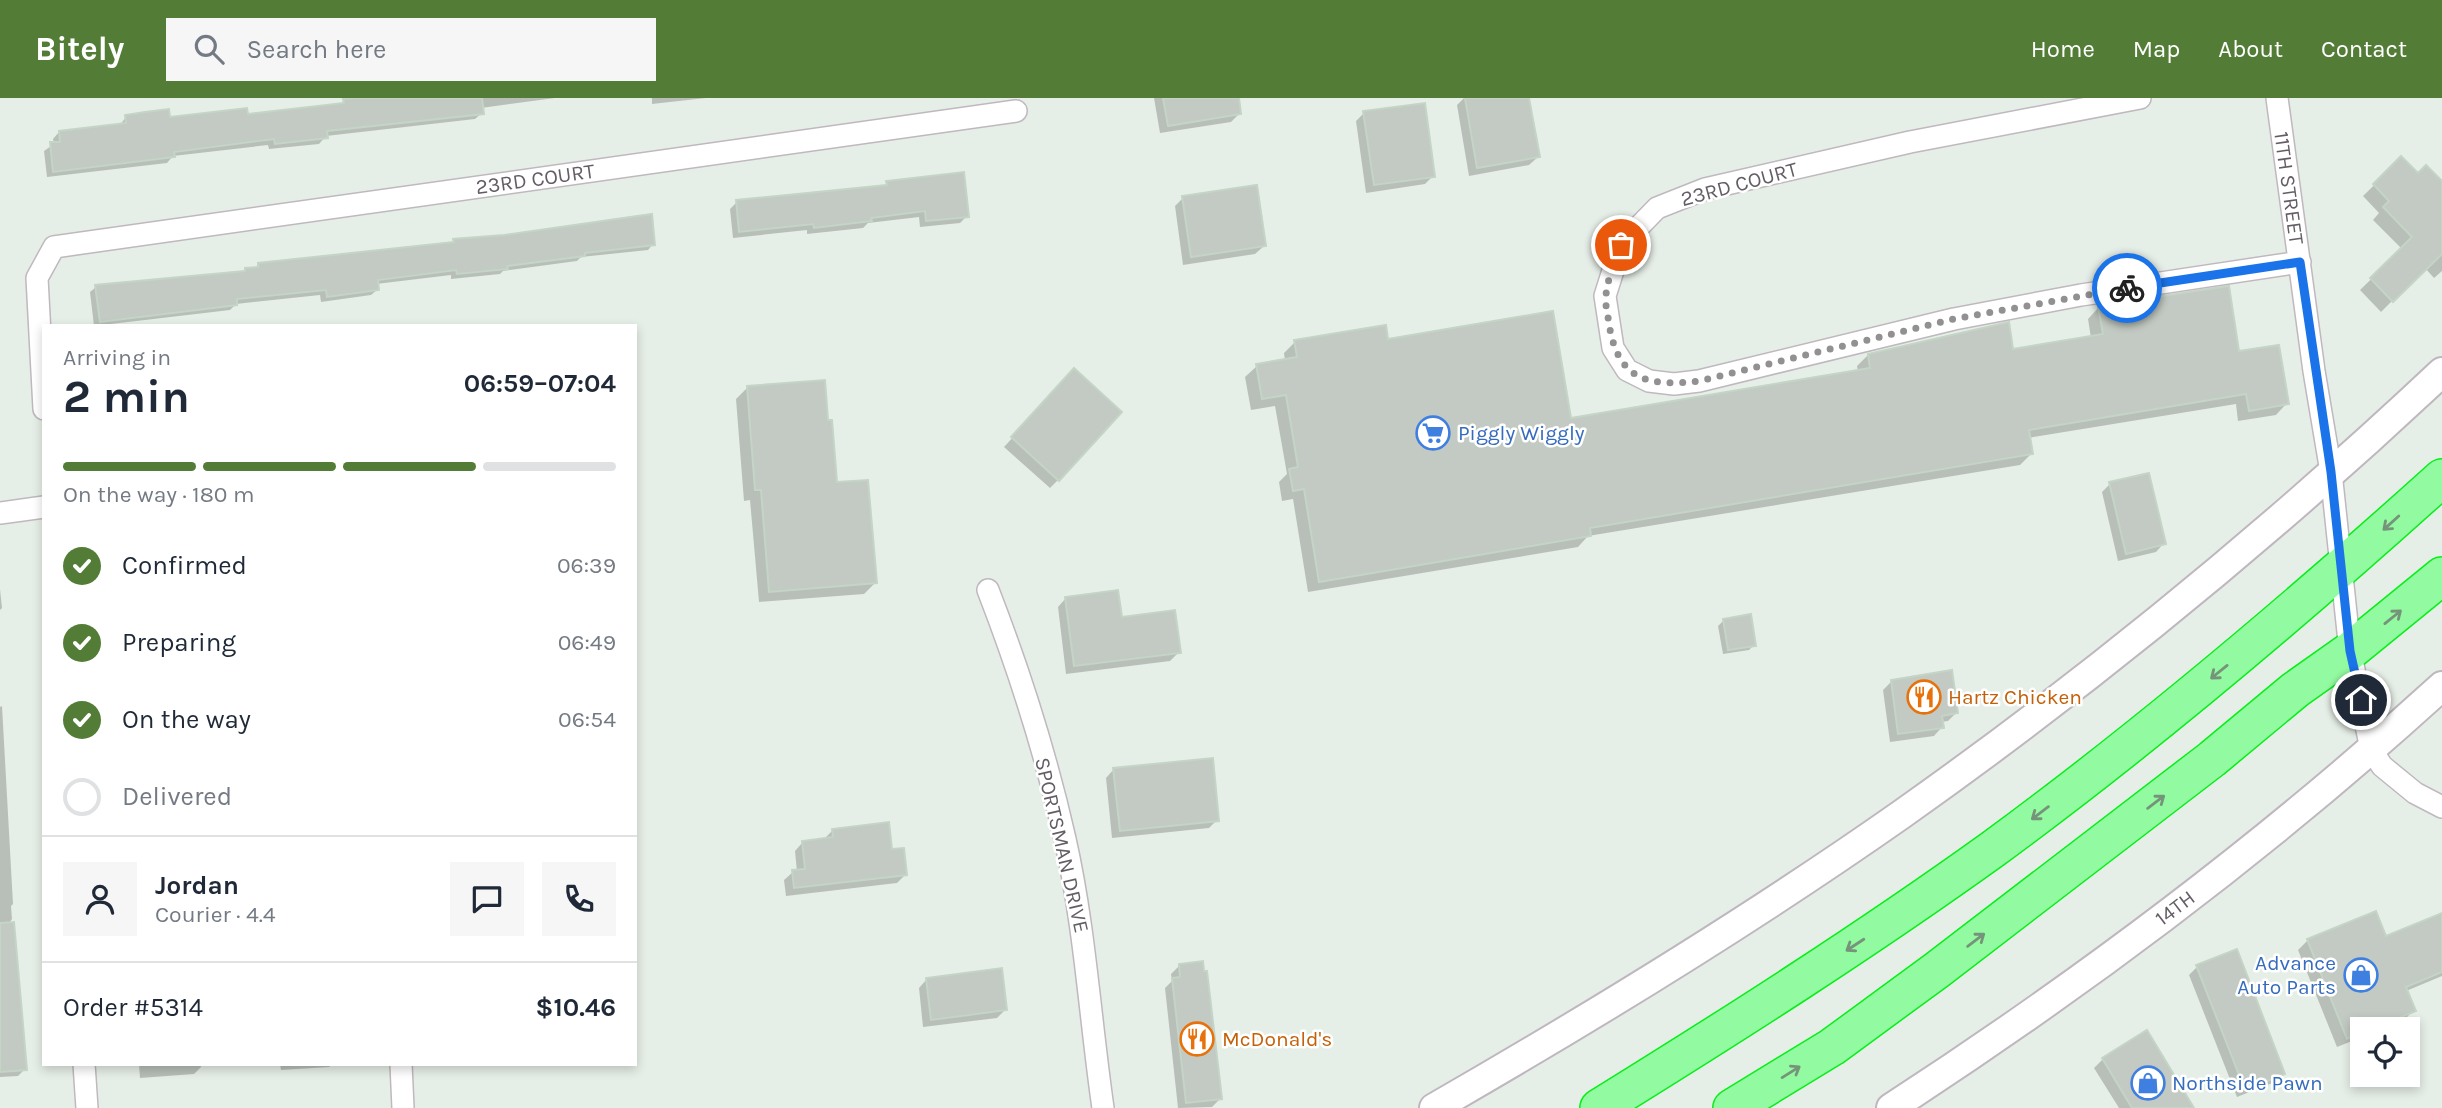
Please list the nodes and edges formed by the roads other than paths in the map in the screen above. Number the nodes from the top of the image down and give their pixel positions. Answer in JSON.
{"nodes":[{"id":1,"x":2140,"y":98,"type":"edge"},
{"id":2,"x":2277,"y":98,"type":"edge"},
{"id":3,"x":1016,"y":111,"type":"dead end"},
{"id":4,"x":2300,"y":262,"type":"junction"},
{"id":5,"x":42,"y":372,"type":"edge"},
{"id":6,"x":2442,"y":372,"type":"edge"},
{"id":7,"x":2331,"y":472,"type":"junction"},
{"id":8,"x":2442,"y":478,"type":"edge"},
{"id":9,"x":42,"y":506,"type":"edge"},
{"id":10,"x":0,"y":513,"type":"edge"},
{"id":11,"x":2340,"y":569,"type":"junction"},
{"id":12,"x":2442,"y":576,"type":"edge"},
{"id":13,"x":988,"y":590,"type":"dead end"},
{"id":14,"x":2350,"y":651,"type":"junction"},
{"id":15,"x":2442,"y":686,"type":"edge"},
{"id":16,"x":2371,"y":749,"type":"junction"},
{"id":17,"x":2442,"y":807,"type":"edge"},
{"id":18,"x":84,"y":1066,"type":"edge"},
{"id":19,"x":401,"y":1066,"type":"edge"},
{"id":20,"x":87,"y":1108,"type":"edge"},
{"id":21,"x":403,"y":1108,"type":"edge"},
{"id":22,"x":1103,"y":1108,"type":"edge"},
{"id":23,"x":1434,"y":1108,"type":"edge"},
{"id":24,"x":1599,"y":1108,"type":"edge"},
{"id":25,"x":1732,"y":1108,"type":"edge"},
{"id":26,"x":1891,"y":1108,"type":"edge"}],
"edges":[{"from":1,"to":4,"type":"street","name":"23RD COURT"},
{"from":2,"to":4,"type":"street","name":"11TH STREET"},
{"from":3,"to":5,"type":"street","name":"23RD COURT"},
{"from":4,"to":7,"type":"street","name":"11TH STREET"},
{"from":6,"to":7,"type":"street"},
{"from":7,"to":11,"type":"street","name":"11TH STREET"},
{"from":7,"to":23,"type":"street"},
{"from":8,"to":11,"type":"highway","one_way":true},
{"from":9,"to":10,"type":"street"},
{"from":11,"to":14,"type":"street","name":"11TH STREET"},
{"from":11,"to":24,"type":"highway","one_way":true},
{"from":14,"to":12,"type":"highway","one_way":true},
{"from":13,"to":22,"type":"street","name":"SPORTSMAN DRIVE"},
{"from":14,"to":16,"type":"street","name":"11TH STREET"},
{"from":25,"to":14,"type":"highway","one_way":true},
{"from":15,"to":16,"type":"street","name":"14TH"},
{"from":16,"to":17,"type":"street"},
{"from":16,"to":26,"type":"street","name":"14TH"},
{"from":18,"to":20,"type":"street"},
{"from":19,"to":21,"type":"street"}]}
